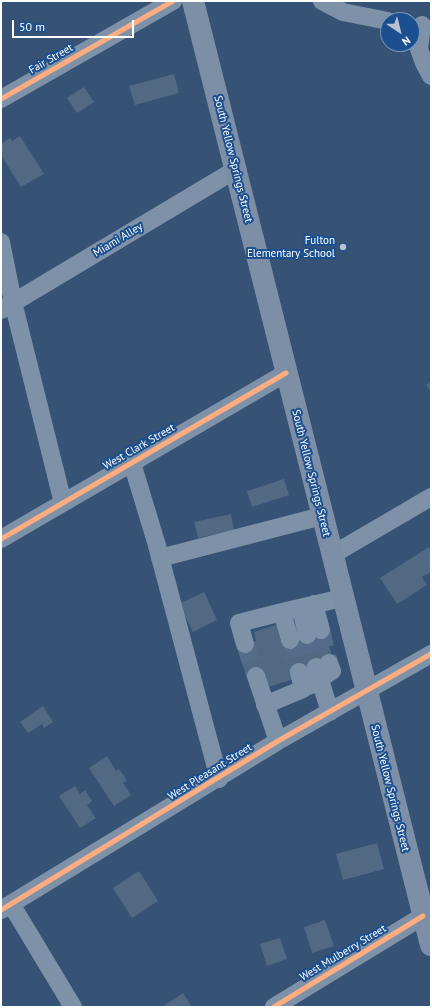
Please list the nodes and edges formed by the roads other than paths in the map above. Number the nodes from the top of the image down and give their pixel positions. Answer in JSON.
{"nodes":[{"id":1,"x":173,"y":1,"type":"edge"},
{"id":2,"x":193,"y":1,"type":"edge"},
{"id":3,"x":322,"y":1,"type":"edge"},
{"id":4,"x":380,"y":19,"type":"edge"},
{"id":5,"x":422,"y":25,"type":"edge"},
{"id":6,"x":431,"y":76,"type":"edge"},
{"id":7,"x":1,"y":99,"type":"edge"},
{"id":8,"x":235,"y":170,"type":"junction"},
{"id":9,"x":1,"y":242,"type":"edge"},
{"id":10,"x":7,"y":306,"type":"edge"},
{"id":11,"x":286,"y":373,"type":"junction"},
{"id":12,"x":132,"y":463,"type":"junction"},
{"id":13,"x":431,"y":496,"type":"edge"},
{"id":14,"x":63,"y":503,"type":"junction"},
{"id":15,"x":322,"y":516,"type":"junction"},
{"id":16,"x":1,"y":539,"type":"edge"},
{"id":17,"x":332,"y":555,"type":"junction"},
{"id":18,"x":160,"y":558,"type":"junction"},
{"id":19,"x":342,"y":598,"type":"junction"},
{"id":20,"x":308,"y":606,"type":"junction"},
{"id":21,"x":282,"y":612,"type":"junction"},
{"id":22,"x":314,"y":632,"type":"tunnel mouth"},
{"id":23,"x":290,"y":640,"type":"tunnel mouth"},
{"id":24,"x":246,"y":644,"type":"tunnel mouth"},
{"id":25,"x":431,"y":654,"type":"edge"},
{"id":26,"x":298,"y":672,"type":"dead end"},
{"id":27,"x":317,"y":675,"type":"junction"},
{"id":28,"x":256,"y":676,"type":"tunnel mouth"},
{"id":29,"x":366,"y":692,"type":"junction"},
{"id":30,"x":266,"y":705,"type":"junction"},
{"id":31,"x":330,"y":712,"type":"junction"},
{"id":32,"x":278,"y":741,"type":"junction"},
{"id":33,"x":219,"y":779,"type":"junction"},
{"id":34,"x":6,"y":907,"type":"edge"},
{"id":35,"x":428,"y":930,"type":"edge"},
{"id":36,"x":73,"y":1007,"type":"edge"},
{"id":37,"x":274,"y":1007,"type":"edge"}],
"edges":[{"from":1,"to":7,"type":"street","name":"Fair Street"},
{"from":2,"to":8,"type":"main road","name":"South Yellow Springs Street"},
{"from":3,"to":4,"type":"street"},
{"from":5,"to":6,"type":"street"},
{"from":8,"to":10,"type":"street","name":"Miami Alley"},
{"from":8,"to":11,"type":"main road","name":"South Yellow Springs Street"},
{"from":9,"to":10,"type":"street"},
{"from":10,"to":14,"type":"street"},
{"from":11,"to":12,"type":"street","name":"West Clark Street"},
{"from":11,"to":15,"type":"main road","name":"South Yellow Springs Street"},
{"from":12,"to":14,"type":"street","name":"West Clark Street"},
{"from":12,"to":18,"type":"street"},
{"from":13,"to":17,"type":"street"},
{"from":14,"to":16,"type":"street","name":"West Clark Street"},
{"from":15,"to":17,"type":"main road","name":"South Yellow Springs Street"},
{"from":15,"to":18,"type":"street"},
{"from":17,"to":19,"type":"main road","name":"South Yellow Springs Street"},
{"from":18,"to":33,"type":"street"},
{"from":19,"to":20,"type":"street"},
{"from":19,"to":29,"type":"main road","name":"South Yellow Springs Street"},
{"from":20,"to":21,"type":"street"},
{"from":20,"to":22,"type":"street"},
{"from":21,"to":23,"type":"street"},
{"from":21,"to":24,"type":"street"},
{"from":25,"to":29,"type":"street","name":"West Pleasant Street"},
{"from":26,"to":27,"type":"street"},
{"from":27,"to":30,"type":"street"},
{"from":27,"to":31,"type":"street"},
{"from":28,"to":30,"type":"street"},
{"from":29,"to":31,"type":"street","name":"West Pleasant Street"},
{"from":29,"to":35,"type":"main road","name":"South Yellow Springs Street"},
{"from":30,"to":32,"type":"street"},
{"from":31,"to":32,"type":"street","name":"West Pleasant Street"},
{"from":32,"to":33,"type":"street","name":"West Pleasant Street"},
{"from":33,"to":34,"type":"street","name":"West Pleasant Street"},
{"from":34,"to":36,"type":"street"},
{"from":35,"to":37,"type":"street","name":"West Mulberry Street"}]}
